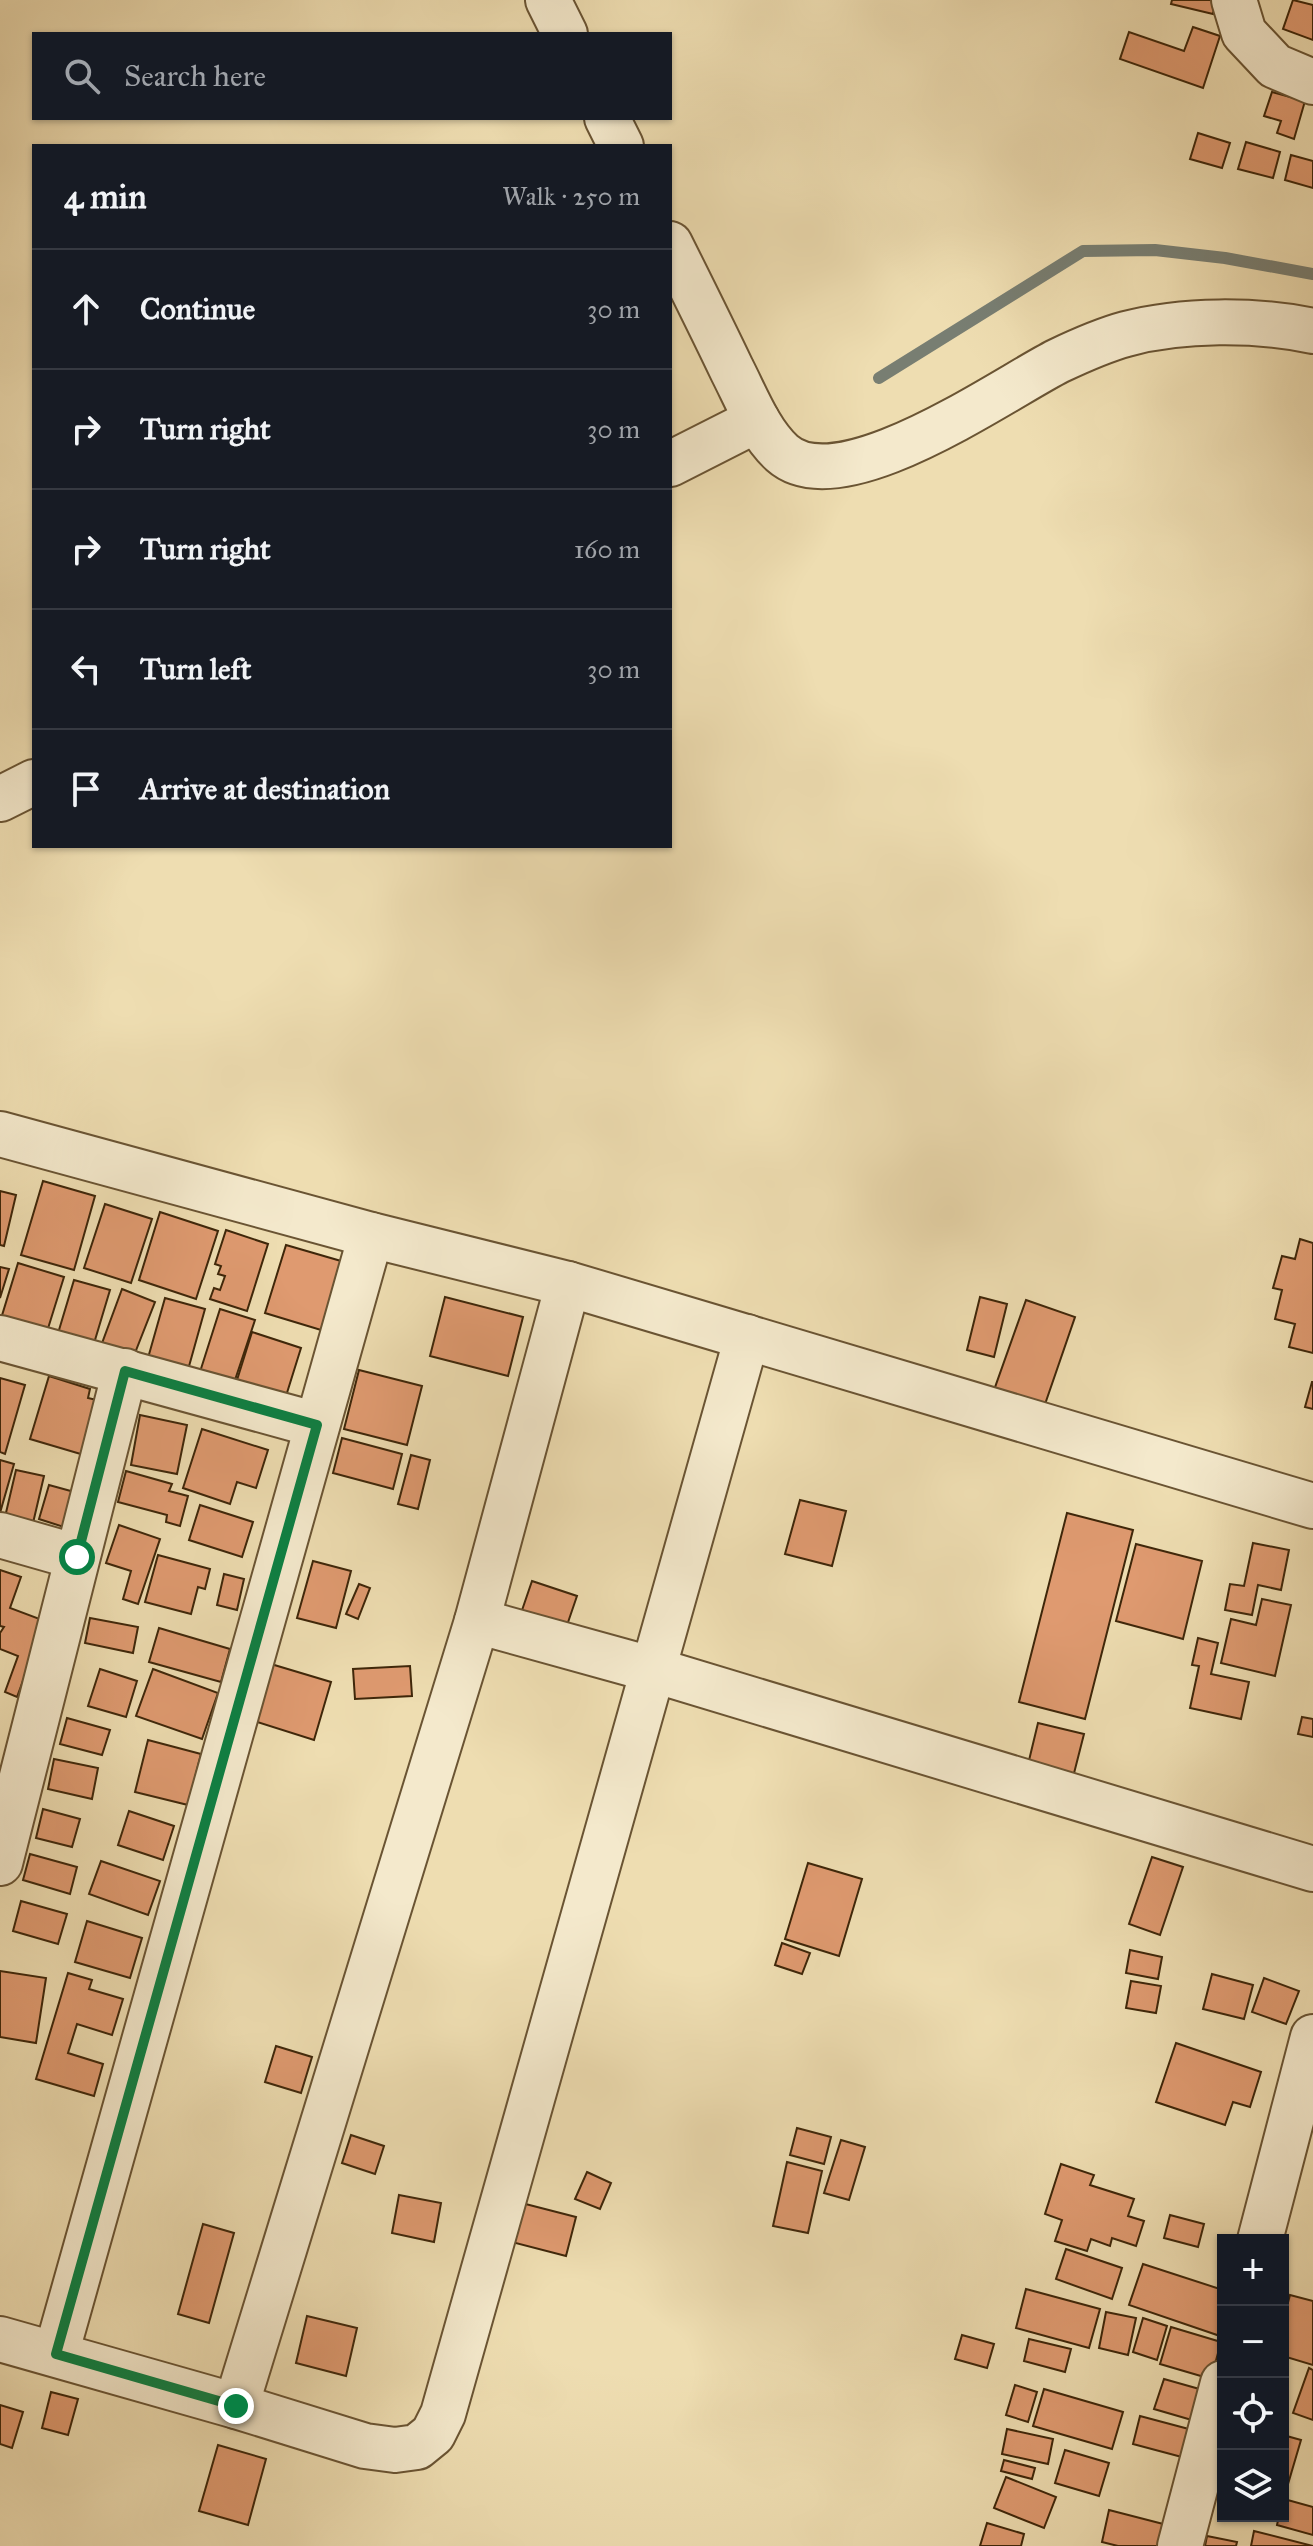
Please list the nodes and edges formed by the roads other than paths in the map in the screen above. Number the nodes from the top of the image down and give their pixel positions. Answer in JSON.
{"nodes":[{"id":1,"x":548,"y":0,"type":"edge"},
{"id":2,"x":1234,"y":0,"type":"edge"},
{"id":3,"x":564,"y":32,"type":"edge"},
{"id":4,"x":1313,"y":82,"type":"edge"},
{"id":5,"x":608,"y":120,"type":"edge"},
{"id":6,"x":620,"y":144,"type":"edge"},
{"id":7,"x":672,"y":248,"type":"edge"},
{"id":8,"x":1313,"y":331,"type":"edge"},
{"id":9,"x":757,"y":420,"type":"junction"},
{"id":10,"x":672,"y":463,"type":"edge"},
{"id":11,"x":32,"y":783,"type":"edge"},
{"id":12,"x":0,"y":799,"type":"edge"},
{"id":13,"x":0,"y":1134,"type":"edge"},
{"id":14,"x":371,"y":1235,"type":"junction"},
{"id":15,"x":568,"y":1284,"type":"junction"},
{"id":16,"x":747,"y":1337,"type":"junction"},
{"id":17,"x":0,"y":1338,"type":"edge"},
{"id":18,"x":125,"y":1371,"type":"junction"},
{"id":19,"x":317,"y":1425,"type":"junction"},
{"id":20,"x":1313,"y":1506,"type":"edge"},
{"id":21,"x":0,"y":1535,"type":"edge"},
{"id":22,"x":77,"y":1557,"type":"junction"},
{"id":23,"x":477,"y":1621,"type":"junction"},
{"id":24,"x":654,"y":1670,"type":"junction"},
{"id":25,"x":16,"y":1729,"type":"edge"},
{"id":26,"x":0,"y":1863,"type":"edge"},
{"id":27,"x":1313,"y":1869,"type":"edge"},
{"id":28,"x":1313,"y":2037,"type":"edge"},
{"id":29,"x":1262,"y":2234,"type":"edge"},
{"id":30,"x":0,"y":2339,"type":"edge"},
{"id":31,"x":56,"y":2354,"type":"junction"},
{"id":32,"x":236,"y":2406,"type":"junction"},
{"id":33,"x":1217,"y":2406,"type":"edge"},
{"id":34,"x":1180,"y":2546,"type":"edge"}],
"edges":[{"from":1,"to":3,"type":"street"},
{"from":2,"to":4,"type":"street"},
{"from":5,"to":6,"type":"street"},
{"from":7,"to":9,"type":"street"},
{"from":8,"to":9,"type":"street"},
{"from":9,"to":10,"type":"street"},
{"from":11,"to":12,"type":"street"},
{"from":13,"to":14,"type":"street"},
{"from":14,"to":15,"type":"street"},
{"from":14,"to":19,"type":"street"},
{"from":15,"to":16,"type":"street"},
{"from":15,"to":23,"type":"street"},
{"from":16,"to":20,"type":"street"},
{"from":16,"to":24,"type":"street"},
{"from":17,"to":18,"type":"street"},
{"from":18,"to":19,"type":"street"},
{"from":18,"to":22,"type":"street"},
{"from":19,"to":31,"type":"street"},
{"from":21,"to":22,"type":"street"},
{"from":22,"to":25,"type":"street"},
{"from":23,"to":24,"type":"street"},
{"from":23,"to":32,"type":"street"},
{"from":24,"to":27,"type":"street"},
{"from":24,"to":32,"type":"street"},
{"from":25,"to":26,"type":"street"},
{"from":28,"to":29,"type":"street"},
{"from":30,"to":31,"type":"street"},
{"from":31,"to":32,"type":"street"},
{"from":33,"to":34,"type":"street"}]}
